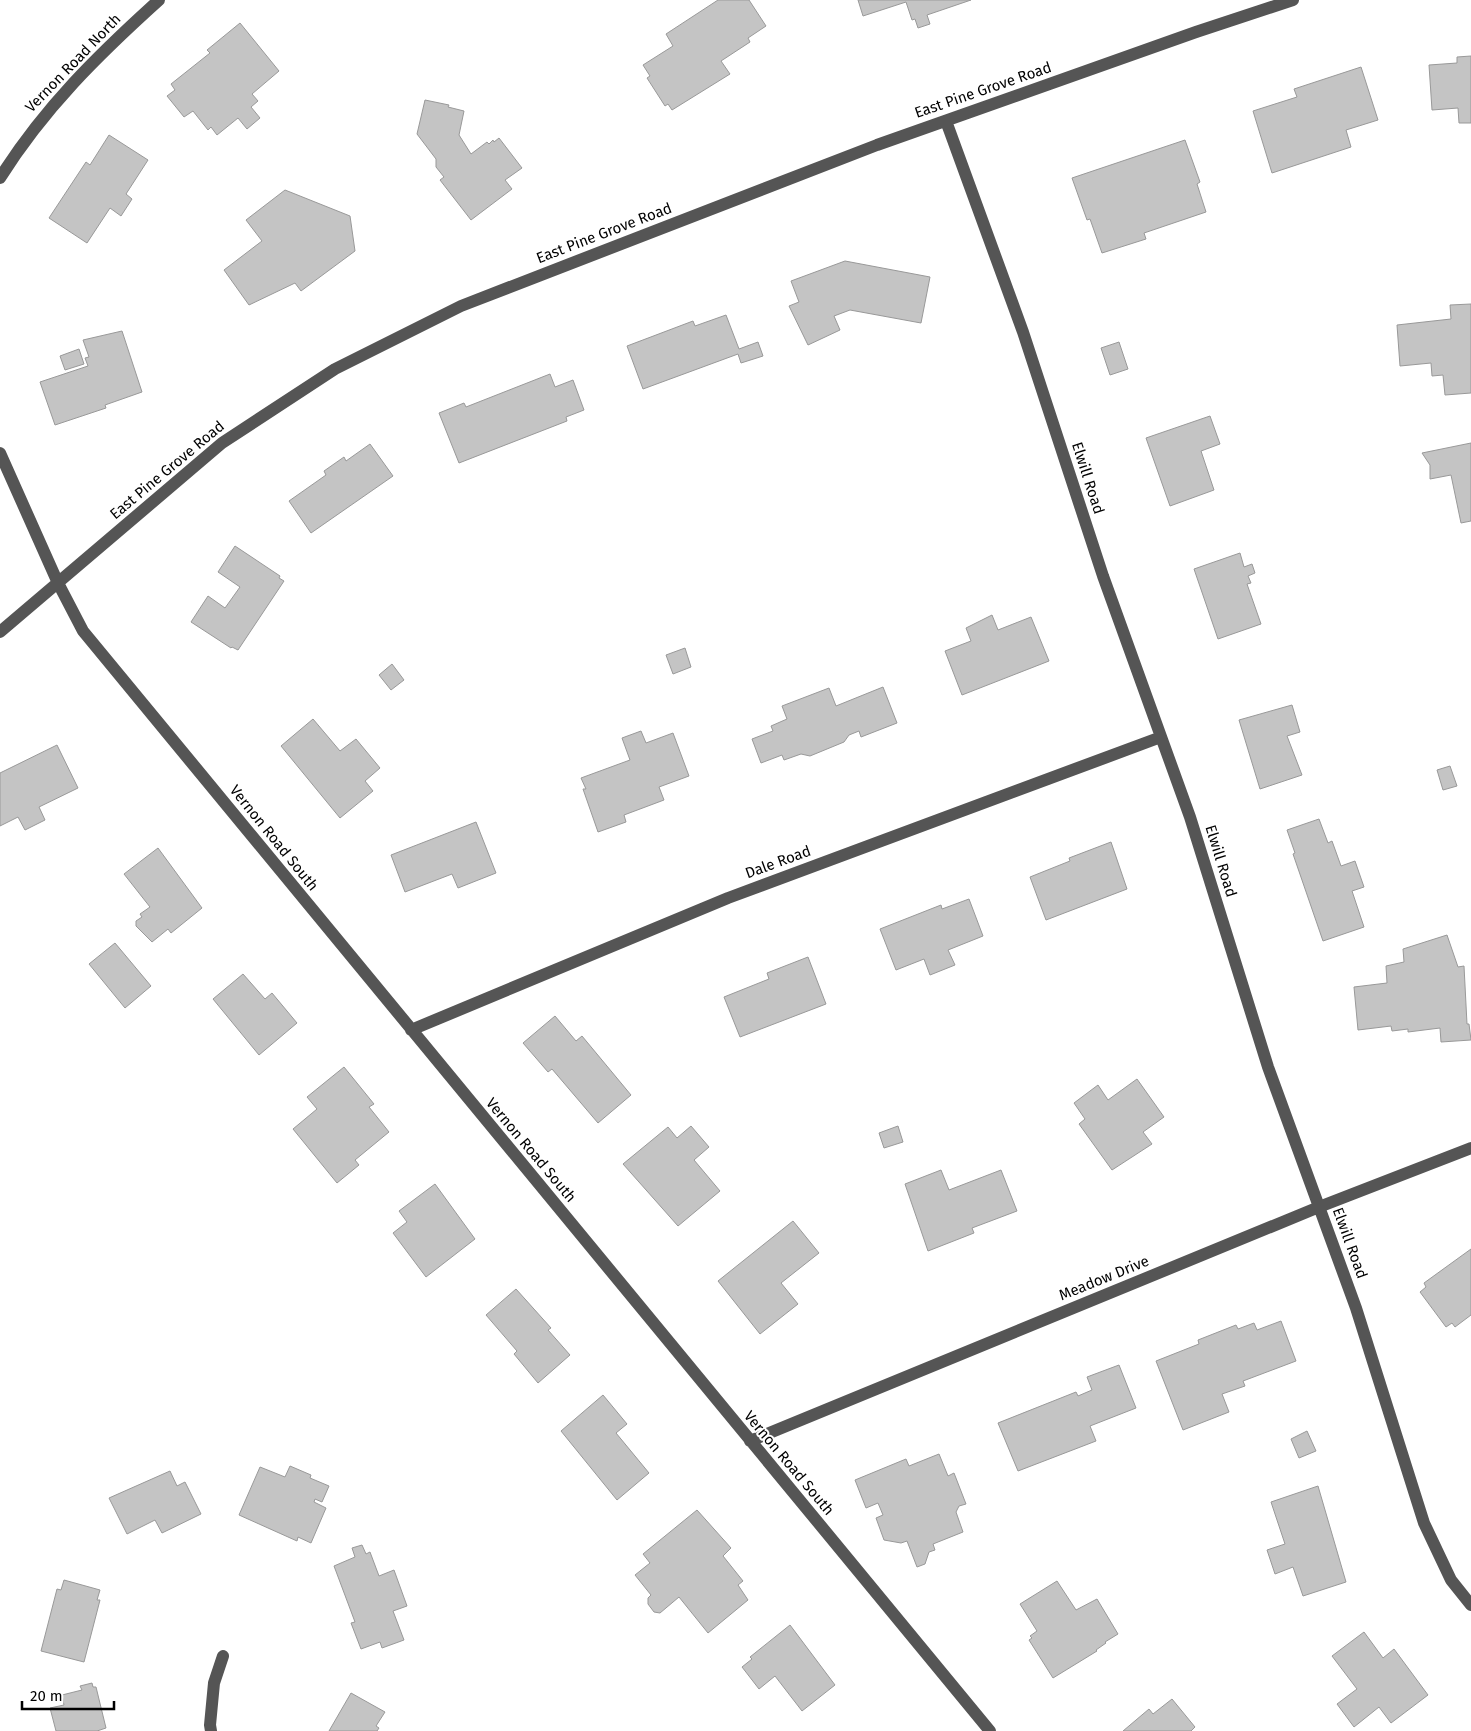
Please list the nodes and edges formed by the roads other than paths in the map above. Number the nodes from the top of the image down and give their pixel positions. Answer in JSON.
{"nodes":[{"id":1,"x":159,"y":0,"type":"edge"},
{"id":2,"x":1293,"y":0,"type":"edge"},
{"id":3,"x":946,"y":121,"type":"junction"},
{"id":4,"x":0,"y":178,"type":"edge"},
{"id":5,"x":0,"y":453,"type":"edge"},
{"id":6,"x":58,"y":583,"type":"junction"},
{"id":7,"x":0,"y":632,"type":"edge"},
{"id":8,"x":1161,"y":737,"type":"junction"},
{"id":9,"x":411,"y":1030,"type":"junction"},
{"id":10,"x":1471,"y":1148,"type":"edge"},
{"id":11,"x":1319,"y":1207,"type":"junction"},
{"id":12,"x":750,"y":1441,"type":"junction"},
{"id":13,"x":1471,"y":1605,"type":"edge"},
{"id":14,"x":223,"y":1656,"type":"dead end"},
{"id":15,"x":211,"y":1731,"type":"edge"},
{"id":16,"x":990,"y":1731,"type":"edge"}],
"edges":[{"from":1,"to":4,"type":"street","name":"Vernon Road North"},
{"from":2,"to":3,"type":"street","name":"East Pine Grove Road"},
{"from":3,"to":6,"type":"street","name":"East Pine Grove Road"},
{"from":3,"to":8,"type":"street","name":"Elwill Road"},
{"from":5,"to":6,"type":"street"},
{"from":6,"to":7,"type":"street","name":"East Pine Grove Road"},
{"from":6,"to":9,"type":"street","name":"Vernon Road South"},
{"from":8,"to":9,"type":"street","name":"Dale Road"},
{"from":8,"to":11,"type":"street","name":"Elwill Road"},
{"from":9,"to":12,"type":"street","name":"Vernon Road South"},
{"from":10,"to":11,"type":"street","name":"Meadow Drive"},
{"from":11,"to":12,"type":"street","name":"Meadow Drive"},
{"from":11,"to":13,"type":"street","name":"Elwill Road"},
{"from":12,"to":16,"type":"street","name":"Vernon Road South"},
{"from":14,"to":15,"type":"street"}]}
